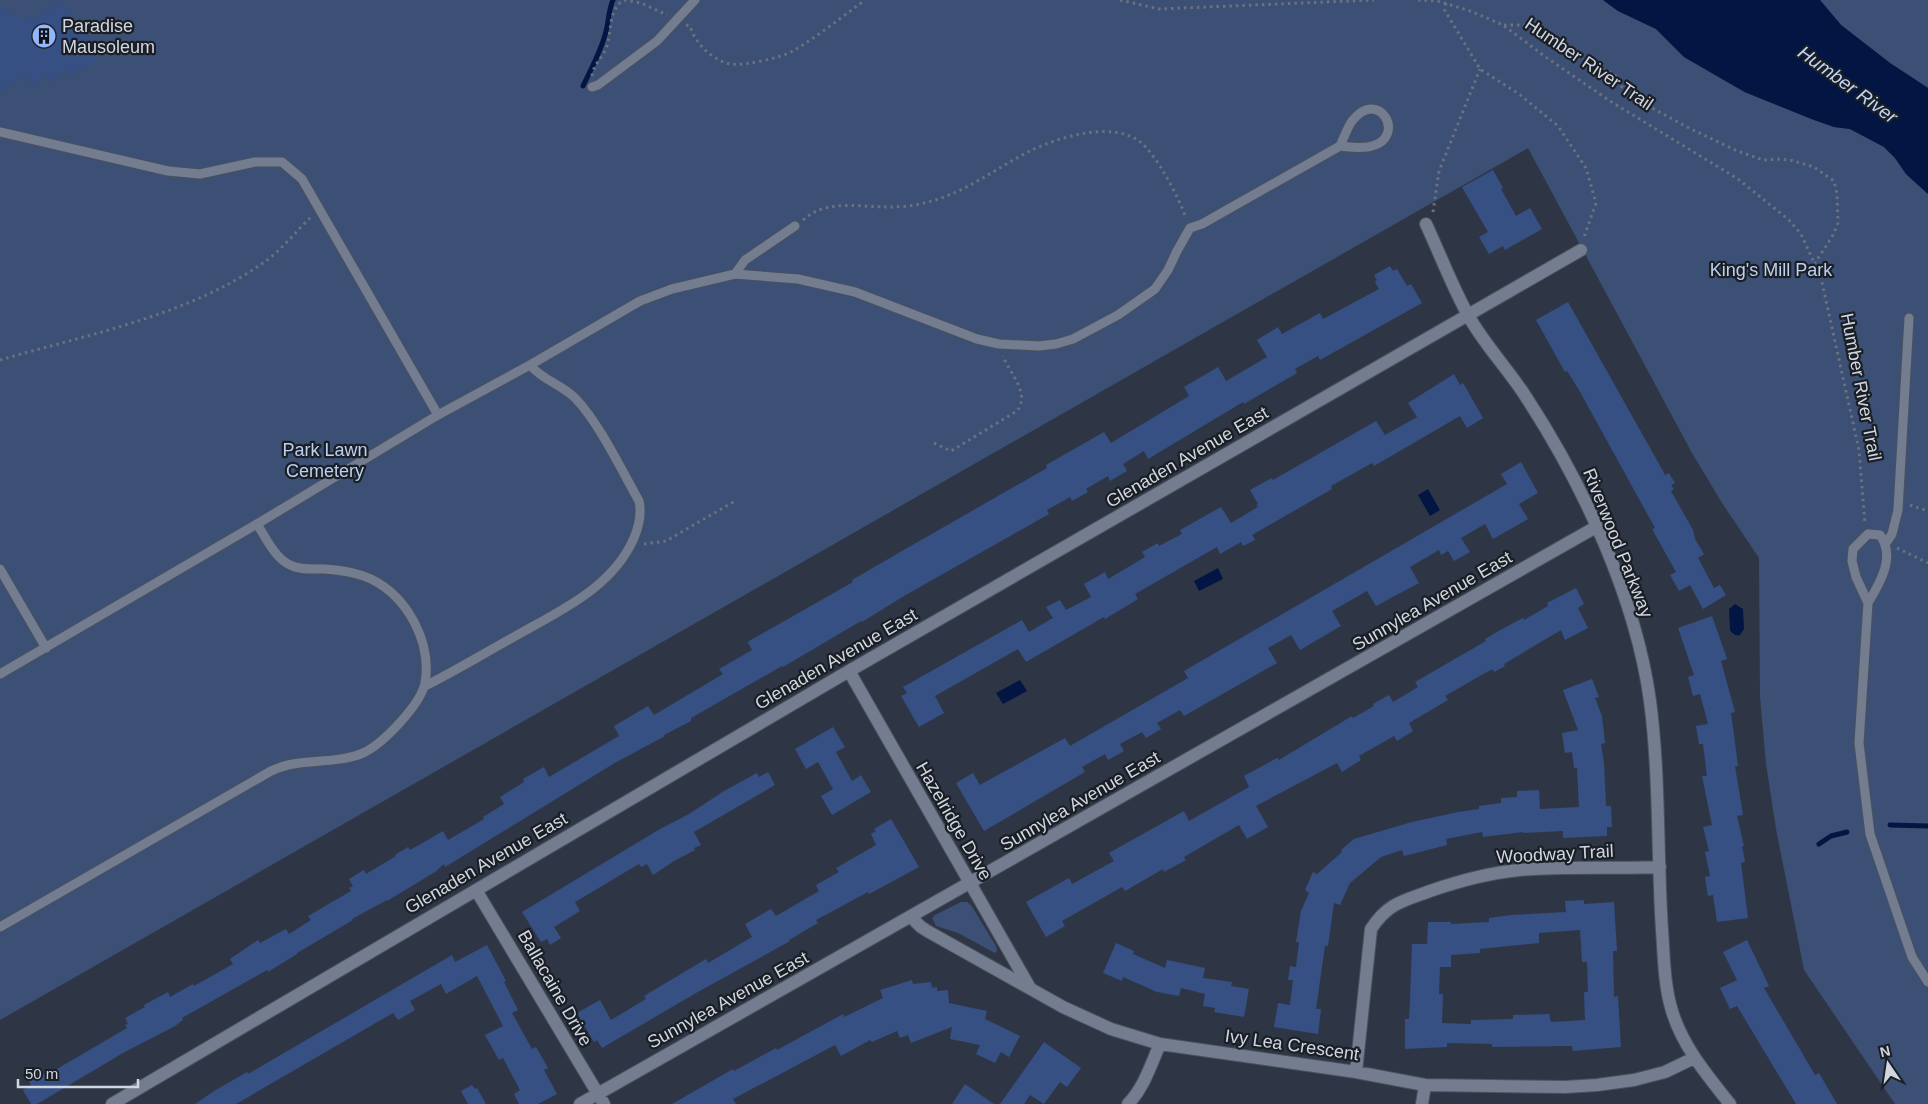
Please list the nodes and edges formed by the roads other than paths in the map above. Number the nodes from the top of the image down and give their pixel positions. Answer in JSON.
{"nodes":[{"id":1,"x":695,"y":0,"type":"edge"},
{"id":2,"x":592,"y":87,"type":"dead end"},
{"id":3,"x":0,"y":132,"type":"edge"},
{"id":4,"x":1340,"y":146,"type":"junction"},
{"id":5,"x":1426,"y":224,"type":"road end"},
{"id":6,"x":794,"y":226,"type":"road end"},
{"id":7,"x":1581,"y":250,"type":"road end"},
{"id":8,"x":736,"y":274,"type":"junction"},
{"id":9,"x":1469,"y":316,"type":"junction"},
{"id":10,"x":1909,"y":318,"type":"dead end"},
{"id":11,"x":530,"y":365,"type":"junction"},
{"id":12,"x":438,"y":415,"type":"junction"},
{"id":13,"x":257,"y":524,"type":"junction"},
{"id":14,"x":1596,"y":527,"type":"junction"},
{"id":15,"x":1886,"y":543,"type":"junction"},
{"id":16,"x":0,"y":569,"type":"edge"},
{"id":17,"x":1868,"y":603,"type":"junction"},
{"id":18,"x":46,"y":648,"type":"junction"},
{"id":19,"x":849,"y":671,"type":"junction"},
{"id":20,"x":0,"y":674,"type":"edge"},
{"id":21,"x":425,"y":686,"type":"junction"},
{"id":22,"x":1660,"y":867,"type":"junction"},
{"id":23,"x":970,"y":884,"type":"junction"},
{"id":24,"x":476,"y":890,"type":"junction"},
{"id":25,"x":911,"y":917,"type":"junction"},
{"id":26,"x":0,"y":927,"type":"edge"},
{"id":27,"x":1928,"y":982,"type":"edge"},
{"id":28,"x":1030,"y":988,"type":"junction"},
{"id":29,"x":1160,"y":1044,"type":"junction"},
{"id":30,"x":1694,"y":1058,"type":"junction"},
{"id":31,"x":1356,"y":1072,"type":"junction"},
{"id":32,"x":1425,"y":1085,"type":"junction"},
{"id":33,"x":600,"y":1099,"type":"edge"},
{"id":34,"x":112,"y":1104,"type":"edge"},
{"id":35,"x":580,"y":1104,"type":"edge"},
{"id":36,"x":1128,"y":1104,"type":"edge"},
{"id":37,"x":1422,"y":1104,"type":"edge"},
{"id":38,"x":1730,"y":1104,"type":"edge"}],
"edges":[{"from":1,"to":2,"type":"lane"},
{"from":3,"to":12,"type":"lane"},
{"from":4,"to":4,"type":"lane"},
{"from":4,"to":8,"type":"lane"},
{"from":5,"to":9,"type":"street","name":"Riverwood Parkway"},
{"from":6,"to":8,"type":"lane"},
{"from":7,"to":9,"type":"street","name":"Glenaden Avenue East"},
{"from":8,"to":11,"type":"lane"},
{"from":9,"to":14,"type":"street","name":"Riverwood Parkway"},
{"from":9,"to":19,"type":"street","name":"Glenaden Avenue East"},
{"from":10,"to":15,"type":"lane"},
{"from":11,"to":12,"type":"lane"},
{"from":11,"to":21,"type":"lane"},
{"from":12,"to":13,"type":"lane"},
{"from":13,"to":18,"type":"lane"},
{"from":13,"to":21,"type":"lane"},
{"from":14,"to":22,"type":"street","name":"Riverwood Parkway"},
{"from":14,"to":23,"type":"street","name":"Sunnylea Avenue East"},
{"from":15,"to":17,"type":"lane"},
{"from":15,"to":17,"type":"lane"},
{"from":16,"to":18,"type":"lane"},
{"from":17,"to":27,"type":"lane"},
{"from":18,"to":20,"type":"lane"},
{"from":19,"to":23,"type":"street","name":"Hazelridge Drive"},
{"from":19,"to":24,"type":"street","name":"Glenaden Avenue East"},
{"from":21,"to":26,"type":"lane"},
{"from":22,"to":30,"type":"street","name":"Riverwood Parkway"},
{"from":22,"to":31,"type":"street","name":"Woodway Trail"},
{"from":23,"to":25,"type":"street","name":"Sunnylea Avenue East"},
{"from":23,"to":28,"type":"street","name":"Hazelridge Drive"},
{"from":24,"to":33,"type":"street","name":"Ballacaine Drive"},
{"from":24,"to":34,"type":"street","name":"Glenaden Avenue East"},
{"from":25,"to":28,"type":"street","name":"Ivy Lea Crescent"},
{"from":25,"to":33,"type":"street","name":"Sunnylea Avenue East"},
{"from":28,"to":29,"type":"street","name":"Ivy Lea Crescent"},
{"from":29,"to":31,"type":"street","name":"Ivy Lea Crescent"},
{"from":29,"to":36,"type":"street"},
{"from":30,"to":32,"type":"street","name":"Ivy Lea Crescent"},
{"from":30,"to":38,"type":"street","name":"Riverwood Parkway"},
{"from":31,"to":32,"type":"street","name":"Ivy Lea Crescent"},
{"from":32,"to":37,"type":"street"},
{"from":33,"to":35,"type":"street","name":"Sunnylea Avenue East"}]}
